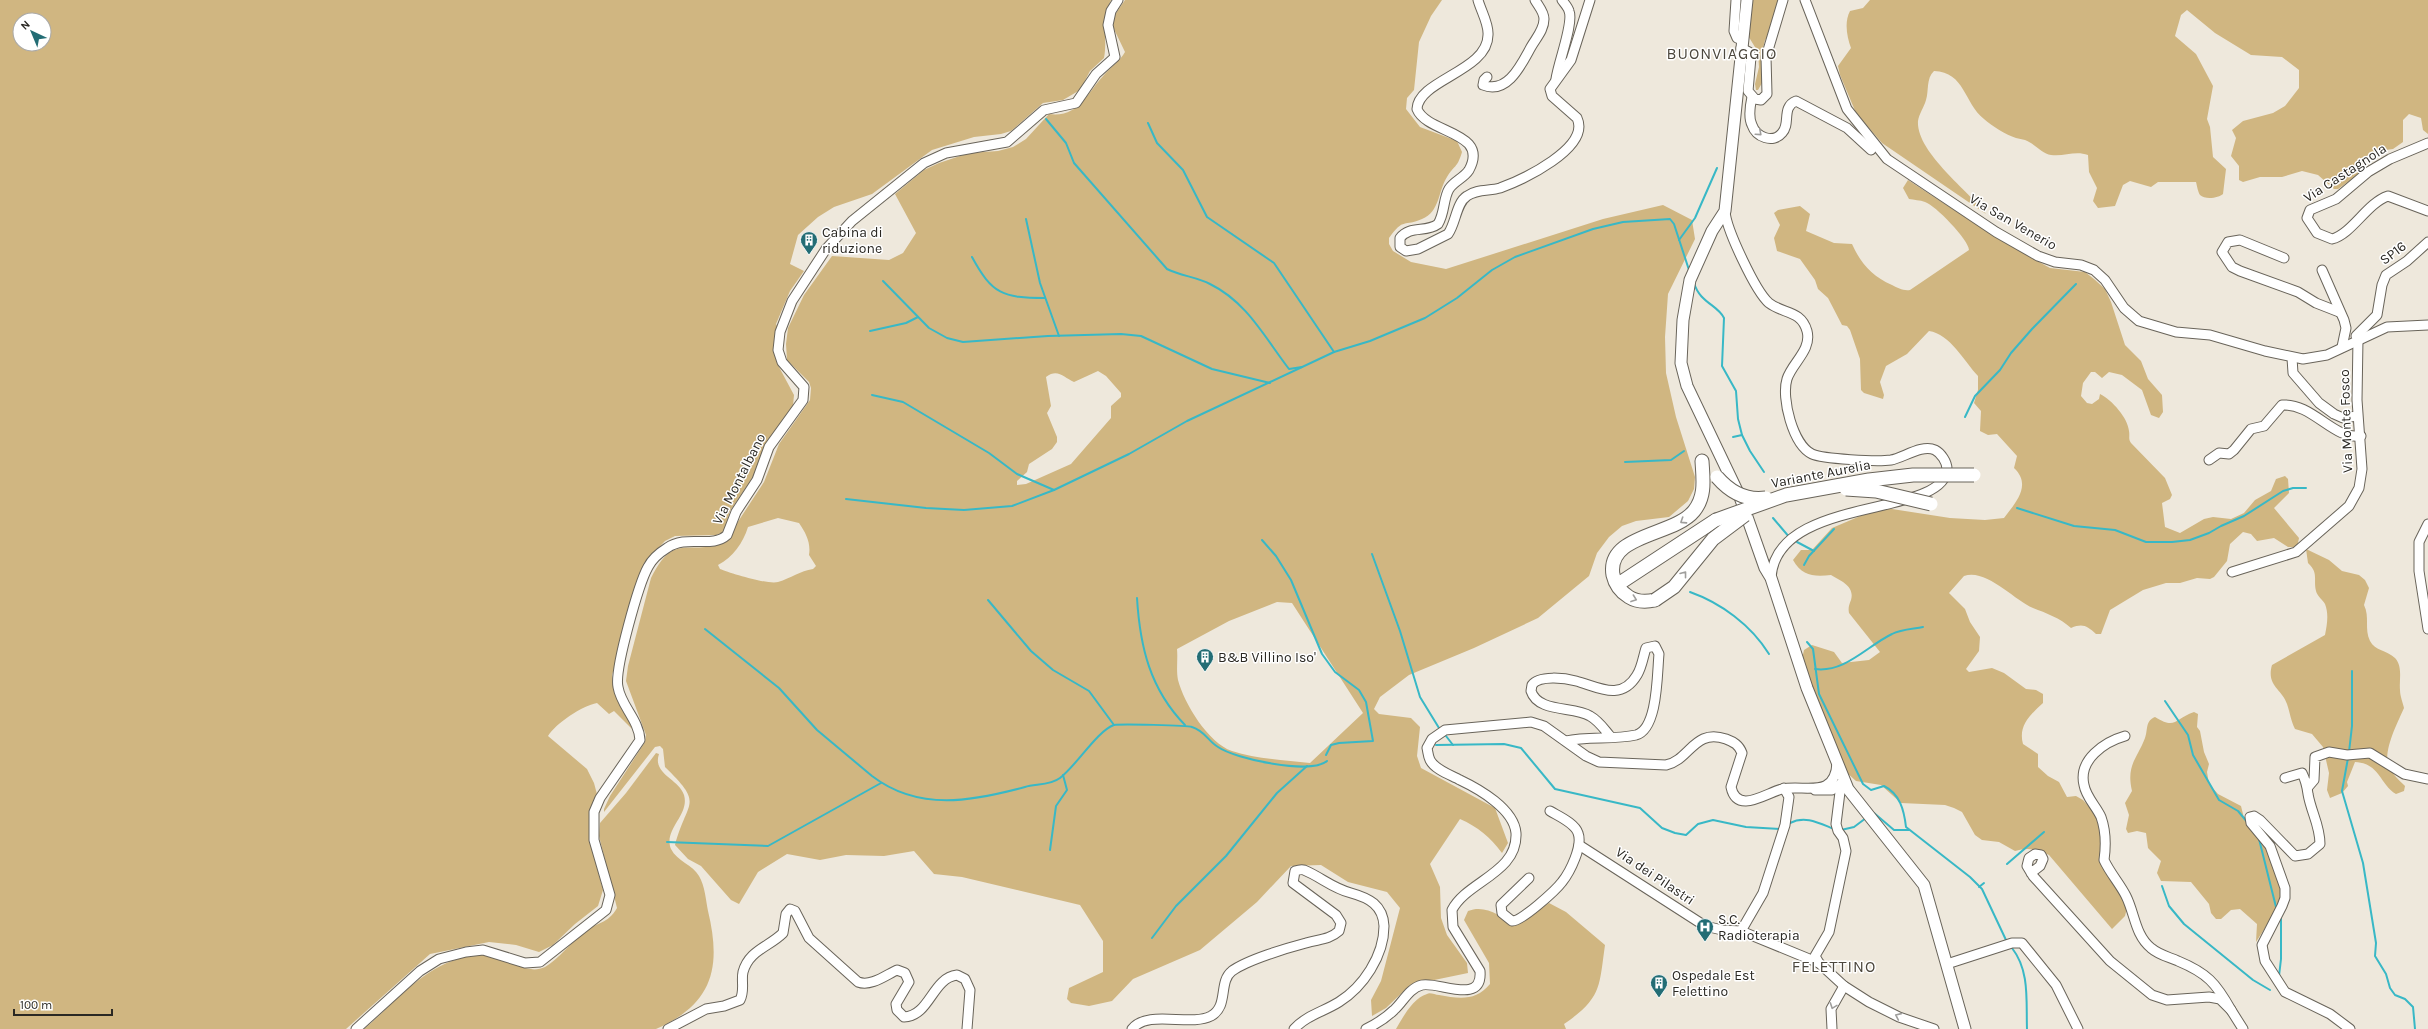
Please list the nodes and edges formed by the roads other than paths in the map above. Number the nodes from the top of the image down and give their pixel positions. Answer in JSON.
{"nodes":[{"id":1,"x":1118,"y":0,"type":"edge"},
{"id":2,"x":1478,"y":0,"type":"edge"},
{"id":3,"x":1535,"y":0,"type":"edge"},
{"id":4,"x":1562,"y":0,"type":"edge"},
{"id":5,"x":1590,"y":0,"type":"edge"},
{"id":6,"x":1736,"y":0,"type":"edge"},
{"id":7,"x":1747,"y":0,"type":"edge"},
{"id":8,"x":1783,"y":0,"type":"edge"},
{"id":9,"x":1805,"y":0,"type":"edge"},
{"id":10,"x":1742,"y":44,"type":"junction"},
{"id":11,"x":1487,"y":77,"type":"dead end"},
{"id":12,"x":1556,"y":79,"type":"junction"},
{"id":13,"x":1752,"y":97,"type":"junction"},
{"id":14,"x":2428,"y":144,"type":"edge"},
{"id":15,"x":1891,"y":162,"type":"junction"},
{"id":16,"x":2428,"y":210,"type":"edge"},
{"id":17,"x":1725,"y":211,"type":"junction"},
{"id":18,"x":2428,"y":242,"type":"edge"},
{"id":19,"x":2284,"y":258,"type":"dead end"},
{"id":20,"x":2322,"y":270,"type":"dead end"},
{"id":21,"x":2339,"y":312,"type":"junction"},
{"id":22,"x":2428,"y":325,"type":"edge"},
{"id":23,"x":2358,"y":339,"type":"junction"},
{"id":24,"x":2342,"y":347,"type":"junction"},
{"id":25,"x":2292,"y":358,"type":"junction"},
{"id":26,"x":2357,"y":416,"type":"junction"},
{"id":27,"x":2360,"y":436,"type":"junction"},
{"id":28,"x":2209,"y":460,"type":"dead end"},
{"id":29,"x":1702,"y":461,"type":"junction"},
{"id":30,"x":1974,"y":475,"type":"dead end"},
{"id":31,"x":1816,"y":490,"type":"junction"},
{"id":32,"x":1786,"y":495,"type":"junction"},
{"id":33,"x":1935,"y":506,"type":"dead end"},
{"id":34,"x":2428,"y":524,"type":"edge"},
{"id":35,"x":1668,"y":551,"type":"junction"},
{"id":36,"x":2232,"y":572,"type":"dead end"},
{"id":37,"x":1771,"y":578,"type":"junction"},
{"id":38,"x":1623,"y":581,"type":"dead end"},
{"id":39,"x":2428,"y":629,"type":"edge"},
{"id":40,"x":1610,"y":736,"type":"junction"},
{"id":41,"x":2125,"y":736,"type":"dead end"},
{"id":42,"x":1566,"y":741,"type":"junction"},
{"id":43,"x":2285,"y":778,"type":"dead end"},
{"id":44,"x":2428,"y":779,"type":"edge"},
{"id":45,"x":1840,"y":786,"type":"junction"},
{"id":46,"x":2308,"y":787,"type":"junction"},
{"id":47,"x":1784,"y":788,"type":"junction"},
{"id":48,"x":1803,"y":790,"type":"junction"},
{"id":49,"x":1789,"y":804,"type":"junction"},
{"id":50,"x":1550,"y":810,"type":"dead end"},
{"id":51,"x":1579,"y":845,"type":"junction"},
{"id":52,"x":2031,"y":873,"type":"dead end"},
{"id":53,"x":1529,"y":878,"type":"dead end"},
{"id":54,"x":1742,"y":931,"type":"junction"},
{"id":55,"x":1819,"y":963,"type":"junction"},
{"id":56,"x":1947,"y":964,"type":"junction"},
{"id":57,"x":1844,"y":986,"type":"junction"},
{"id":58,"x":2231,"y":1010,"type":"junction"},
{"id":59,"x":356,"y":1029,"type":"edge"},
{"id":60,"x":668,"y":1029,"type":"edge"},
{"id":61,"x":967,"y":1029,"type":"edge"},
{"id":62,"x":1132,"y":1029,"type":"edge"},
{"id":63,"x":1294,"y":1029,"type":"edge"},
{"id":64,"x":1366,"y":1029,"type":"edge"},
{"id":65,"x":1832,"y":1029,"type":"edge"},
{"id":66,"x":1934,"y":1029,"type":"edge"},
{"id":67,"x":1965,"y":1029,"type":"edge"},
{"id":68,"x":2078,"y":1029,"type":"edge"},
{"id":69,"x":2243,"y":1029,"type":"edge"},
{"id":70,"x":2350,"y":1029,"type":"edge"}],
"edges":[{"from":1,"to":59,"type":"street","name":"Via Montalbano"},
{"from":2,"to":12,"type":"street"},
{"from":3,"to":11,"type":"street"},
{"from":4,"to":12,"type":"street"},
{"from":5,"to":12,"type":"street"},
{"from":6,"to":10,"type":"street"},
{"from":7,"to":10,"type":"main road"},
{"from":8,"to":13,"type":"street"},
{"from":9,"to":15,"type":"street","name":"Via San Venerio"},
{"from":10,"to":13,"type":"street"},
{"from":10,"to":17,"type":"main road"},
{"from":13,"to":15,"type":"street","one_way":true},
{"from":14,"to":16,"type":"street","name":"Via Castagnola"},
{"from":15,"to":25,"type":"street","name":"Via San Venerio"},
{"from":17,"to":37,"type":"main road","bridge":true},
{"from":17,"to":37,"type":"street"},
{"from":18,"to":24,"type":"street","name":"SP16","number":"SP16"},
{"from":19,"to":21,"type":"street"},
{"from":20,"to":21,"type":"street"},
{"from":21,"to":24,"type":"street"},
{"from":22,"to":23,"type":"street","name":"Via San Venerio"},
{"from":23,"to":24,"type":"street","name":"Via San Venerio"},
{"from":23,"to":26,"type":"street","name":"Via Monte Fosco"},
{"from":24,"to":25,"type":"street","name":"Via San Venerio"},
{"from":25,"to":26,"type":"street"},
{"from":26,"to":27,"type":"street","name":"Via Monte Fosco"},
{"from":27,"to":28,"type":"street"},
{"from":27,"to":36,"type":"street","name":"Via Monte Fosco"},
{"from":29,"to":32,"type":"highway","bridge":true},
{"from":29,"to":32,"type":"highway","one_way":true,"bridge":true},
{"from":29,"to":35,"type":"highway"},
{"from":30,"to":31,"type":"highway","name":"Variante Aurelia","bridge":true},
{"from":31,"to":32,"type":"highway","name":"Variante Aurelia","bridge":true},
{"from":31,"to":33,"type":"highway","bridge":true},
{"from":32,"to":35,"type":"highway","name":"Variante Aurelia","bridge":true},
{"from":34,"to":39,"type":"street"},
{"from":35,"to":38,"type":"highway","name":"Variante Aurelia"},
{"from":37,"to":45,"type":"main road"},
{"from":40,"to":40,"type":"street"},
{"from":40,"to":42,"type":"street"},
{"from":41,"to":58,"type":"street"},
{"from":42,"to":47,"type":"street"},
{"from":42,"to":64,"type":"street"},
{"from":43,"to":46,"type":"street"},
{"from":44,"to":46,"type":"street"},
{"from":45,"to":48,"type":"street"},
{"from":45,"to":55,"type":"street"},
{"from":45,"to":56,"type":"main road"},
{"from":46,"to":70,"type":"street"},
{"from":47,"to":48,"type":"street"},
{"from":47,"to":49,"type":"street"},
{"from":48,"to":49,"type":"street"},
{"from":49,"to":54,"type":"street"},
{"from":50,"to":51,"type":"street"},
{"from":51,"to":53,"type":"street"},
{"from":51,"to":54,"type":"street","name":"Via dei Pilastri"},
{"from":52,"to":58,"type":"street"},
{"from":54,"to":55,"type":"street","name":"Via dei Pilastri"},
{"from":55,"to":57,"type":"street","name":"Via dei Pilastri"},
{"from":56,"to":67,"type":"main road"},
{"from":56,"to":68,"type":"street"},
{"from":57,"to":65,"type":"street","one_way":true},
{"from":66,"to":57,"type":"street","name":"Via dei Pilastri","one_way":true},
{"from":58,"to":69,"type":"street"},
{"from":60,"to":61,"type":"street"},
{"from":62,"to":63,"type":"street"}]}
